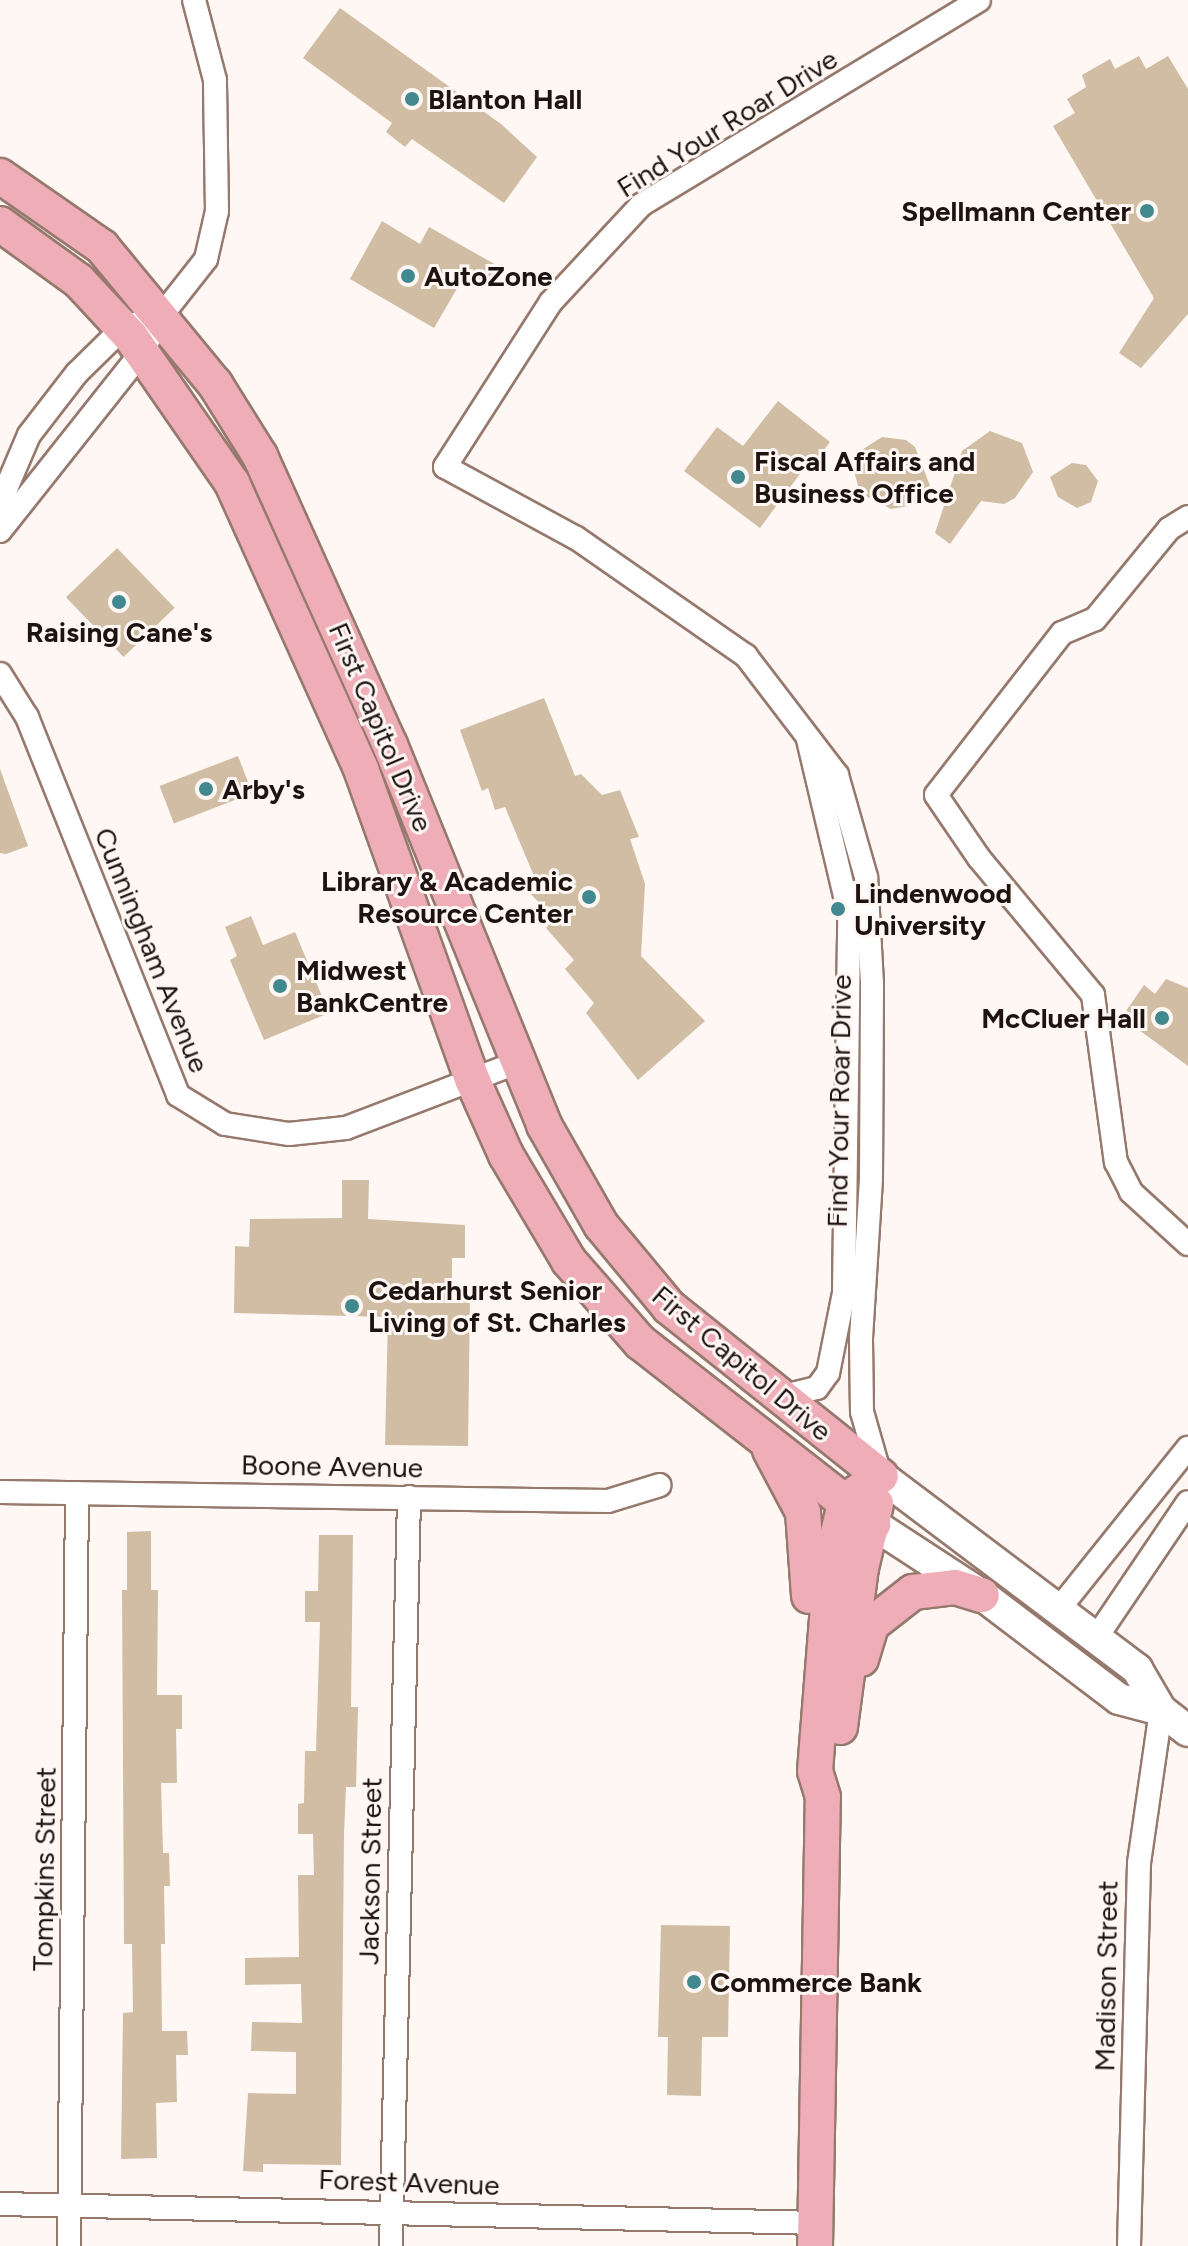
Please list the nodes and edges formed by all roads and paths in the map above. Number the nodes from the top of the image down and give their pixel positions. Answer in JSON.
{"nodes":[{"id":1,"x":194,"y":0,"type":"edge"},
{"id":2,"x":979,"y":0,"type":"edge"},
{"id":3,"x":0,"y":176,"type":"edge"},
{"id":4,"x":0,"y":224,"type":"edge"},
{"id":5,"x":162,"y":315,"type":"junction"},
{"id":6,"x":132,"y":340,"type":"junction"},
{"id":7,"x":0,"y":503,"type":"edge"},
{"id":8,"x":1188,"y":517,"type":"edge"},
{"id":9,"x":0,"y":531,"type":"edge"},
{"id":10,"x":0,"y":674,"type":"edge"},
{"id":11,"x":808,"y":739,"type":"junction"},
{"id":12,"x":519,"y":1062,"type":"junction"},
{"id":13,"x":472,"y":1079,"type":"junction"},
{"id":14,"x":1188,"y":1244,"type":"edge"},
{"id":15,"x":780,"y":1397,"type":"junction"},
{"id":16,"x":762,"y":1435,"type":"junction"},
{"id":17,"x":1188,"y":1448,"type":"edge"},
{"id":18,"x":881,"y":1476,"type":"junction"},
{"id":19,"x":660,"y":1485,"type":"dead end"},
{"id":20,"x":0,"y":1492,"type":"edge"},
{"id":21,"x":77,"y":1493,"type":"junction"},
{"id":22,"x":409,"y":1497,"type":"junction"},
{"id":23,"x":846,"y":1500,"type":"junction"},
{"id":24,"x":1188,"y":1502,"type":"edge"},
{"id":25,"x":873,"y":1524,"type":"junction"},
{"id":26,"x":982,"y":1595,"type":"junction"},
{"id":27,"x":1058,"y":1610,"type":"junction"},
{"id":28,"x":1096,"y":1638,"type":"junction"},
{"id":29,"x":1161,"y":1710,"type":"junction"},
{"id":30,"x":1188,"y":1731,"type":"edge"},
{"id":31,"x":839,"y":1732,"type":"junction"},
{"id":32,"x":819,"y":1784,"type":"junction"},
{"id":33,"x":0,"y":2204,"type":"edge"},
{"id":34,"x":70,"y":2205,"type":"junction"},
{"id":35,"x":392,"y":2211,"type":"junction"},
{"id":36,"x":816,"y":2235,"type":"edge"},
{"id":37,"x":69,"y":2246,"type":"edge"},
{"id":38,"x":391,"y":2246,"type":"edge"},
{"id":39,"x":1129,"y":2246,"type":"edge"}],
"edges":[{"from":1,"to":5,"type":"street"},
{"from":2,"to":11,"type":"street","name":"Find Your Roar Drive"},
{"from":3,"to":5,"type":"main road","name":"First Capitol Drive"},
{"from":4,"to":6,"type":"main road","name":"First Capitol Drive"},
{"from":5,"to":6,"type":"street"},
{"from":5,"to":12,"type":"main road","name":"First Capitol Drive"},
{"from":6,"to":7,"type":"street"},
{"from":6,"to":9,"type":"street"},
{"from":6,"to":13,"type":"main road","name":"First Capitol Drive"},
{"from":8,"to":14,"type":"street"},
{"from":10,"to":13,"type":"street","name":"Cunningham Avenue"},
{"from":11,"to":15,"type":"street","name":"Find Your Roar Drive"},
{"from":11,"to":18,"type":"street","name":"Find Your Roar Drive"},
{"from":12,"to":13,"type":"street","name":"Cunningham Avenue"},
{"from":12,"to":15,"type":"main road","name":"First Capitol Drive"},
{"from":13,"to":16,"type":"main road","name":"First Capitol Drive"},
{"from":15,"to":18,"type":"main road","name":"First Capitol Drive"},
{"from":16,"to":23,"type":"main road","name":"First Capitol Drive"},
{"from":16,"to":32,"type":"main road"},
{"from":17,"to":27,"type":"street"},
{"from":18,"to":23,"type":"main road"},
{"from":18,"to":25,"type":"main road"},
{"from":18,"to":27,"type":"main road"},
{"from":19,"to":22,"type":"street","name":"Boone Avenue"},
{"from":20,"to":21,"type":"street","name":"Boone Avenue"},
{"from":21,"to":22,"type":"street","name":"Boone Avenue"},
{"from":21,"to":34,"type":"street","name":"Tompkins Street"},
{"from":22,"to":35,"type":"street","name":"Jackson Street"},
{"from":23,"to":25,"type":"main road","name":"First Capitol Drive"},
{"from":23,"to":32,"type":"main road"},
{"from":24,"to":28,"type":"street"},
{"from":25,"to":26,"type":"main road"},
{"from":25,"to":31,"type":"main road"},
{"from":26,"to":29,"type":"main road"},
{"from":26,"to":31,"type":"main road"},
{"from":27,"to":28,"type":"main road"},
{"from":28,"to":29,"type":"main road"},
{"from":29,"to":30,"type":"main road"},
{"from":29,"to":39,"type":"street","name":"Madison Street"},
{"from":31,"to":32,"type":"main road"},
{"from":32,"to":36,"type":"main road"},
{"from":33,"to":34,"type":"street","name":"Forest Avenue"},
{"from":34,"to":35,"type":"street","name":"Forest Avenue"},
{"from":34,"to":37,"type":"street","name":"Tompkins Street"},
{"from":35,"to":36,"type":"street","name":"Forest Avenue"},
{"from":35,"to":38,"type":"street","name":"Jackson Street"}]}
